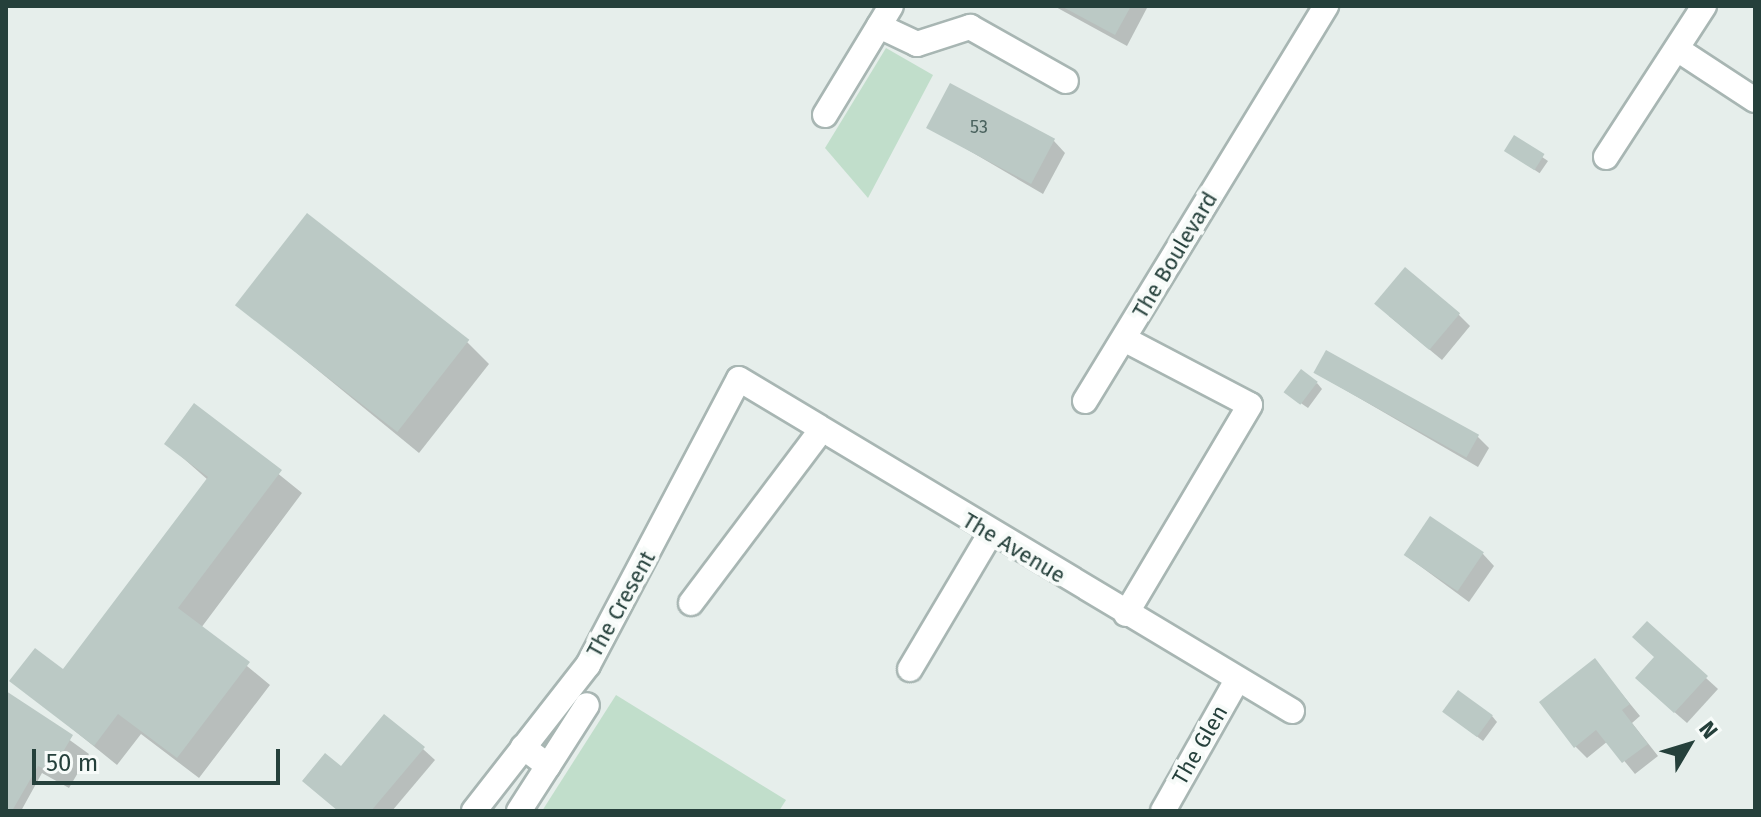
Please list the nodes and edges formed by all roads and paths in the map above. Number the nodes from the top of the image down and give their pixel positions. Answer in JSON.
{"nodes":[{"id":1,"x":1326,"y":6,"type":"edge"},
{"id":2,"x":1704,"y":6,"type":"edge"},
{"id":3,"x":885,"y":16,"type":"edge"},
{"id":4,"x":1677,"y":49,"type":"junction"},
{"id":5,"x":1066,"y":81,"type":"dead end"},
{"id":6,"x":1755,"y":100,"type":"edge"},
{"id":7,"x":825,"y":115,"type":"dead end"},
{"id":8,"x":1606,"y":157,"type":"dead end"},
{"id":9,"x":1124,"y":339,"type":"junction"},
{"id":10,"x":739,"y":379,"type":"joint"},
{"id":11,"x":1085,"y":401,"type":"dead end"},
{"id":12,"x":819,"y":433,"type":"junction"},
{"id":13,"x":990,"y":534,"type":"junction"},
{"id":14,"x":691,"y":603,"type":"dead end"},
{"id":15,"x":1126,"y":614,"type":"junction"},
{"id":16,"x":910,"y":669,"type":"dead end"},
{"id":17,"x":1237,"y":680,"type":"junction"},
{"id":18,"x":587,"y":705,"type":"dead end"},
{"id":19,"x":1292,"y":711,"type":"dead end"},
{"id":20,"x":523,"y":747,"type":"junction"},
{"id":21,"x":548,"y":766,"type":"junction"},
{"id":22,"x":474,"y":811,"type":"edge"},
{"id":23,"x":519,"y":811,"type":"edge"},
{"id":24,"x":1163,"y":811,"type":"edge"}],
"edges":[{"from":1,"to":9,"type":"street","name":"The Boulevard"},
{"from":2,"to":4,"type":"street"},
{"from":3,"to":5,"type":"street"},
{"from":3,"to":7,"type":"street"},
{"from":4,"to":6,"type":"street"},
{"from":4,"to":8,"type":"street"},
{"from":9,"to":11,"type":"street"},
{"from":9,"to":15,"type":"street","name":"The Boulevard"},
{"from":10,"to":12,"type":"street","name":"The Avenue"},
{"from":10,"to":20,"type":"street","name":"The Cresent"},
{"from":12,"to":13,"type":"street","name":"The Avenue"},
{"from":12,"to":14,"type":"street"},
{"from":13,"to":15,"type":"street","name":"The Avenue"},
{"from":13,"to":16,"type":"street"},
{"from":15,"to":17,"type":"street","name":"The Avenue"},
{"from":17,"to":19,"type":"street","name":"The Avenue"},
{"from":17,"to":24,"type":"street","name":"The Glen"},
{"from":18,"to":21,"type":"street"},
{"from":20,"to":21,"type":"street"},
{"from":20,"to":22,"type":"street","name":"The Cresent"},
{"from":21,"to":23,"type":"street"}]}
